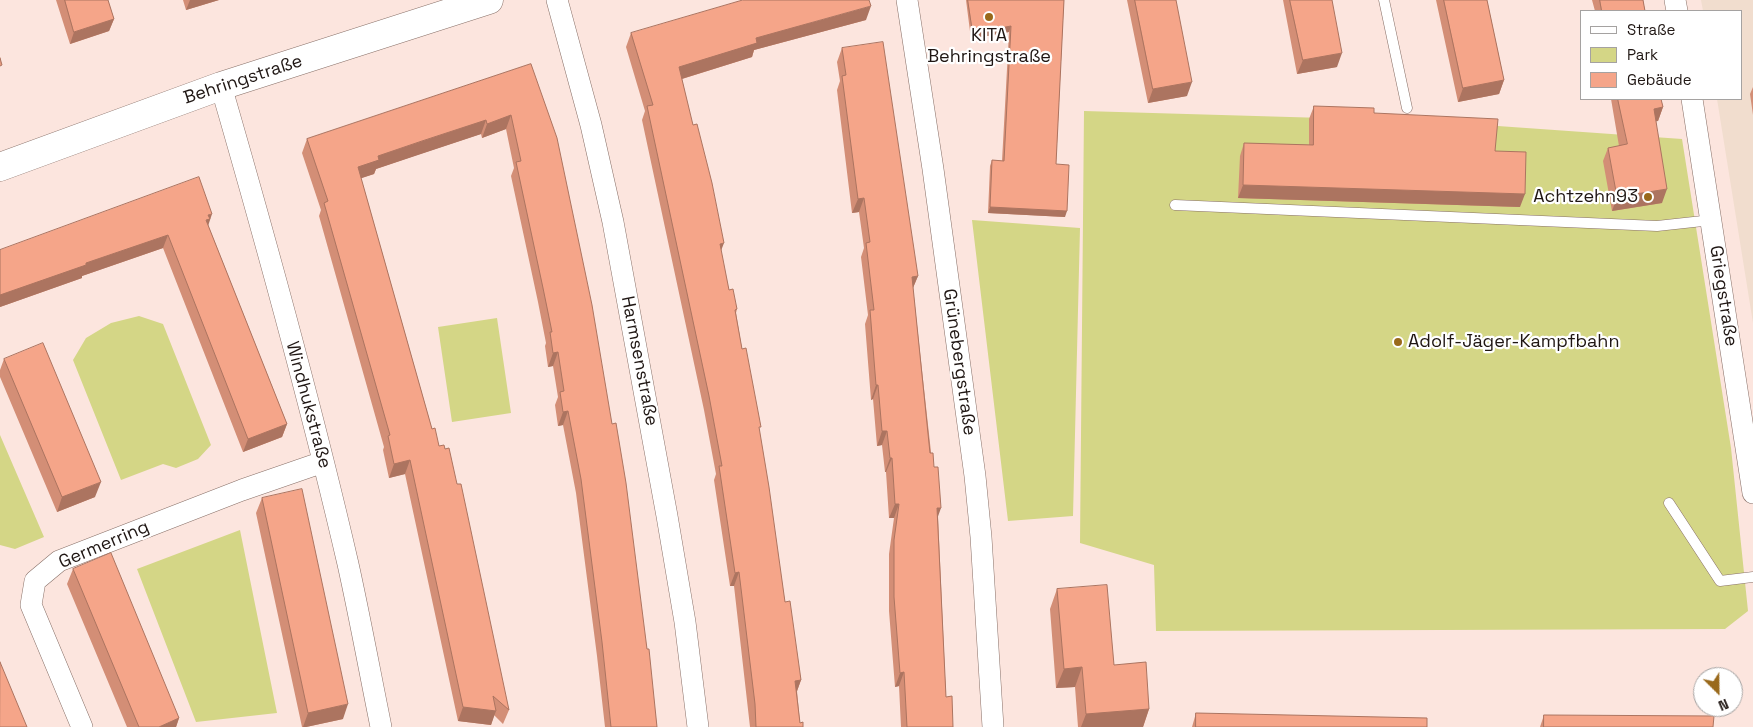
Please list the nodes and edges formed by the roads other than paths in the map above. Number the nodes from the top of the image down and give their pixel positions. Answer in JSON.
{"nodes":[{"id":1,"x":489,"y":0,"type":"edge"},
{"id":2,"x":557,"y":0,"type":"edge"},
{"id":3,"x":907,"y":0,"type":"edge"},
{"id":4,"x":1384,"y":0,"type":"edge"},
{"id":5,"x":221,"y":86,"type":"junction"},
{"id":6,"x":1692,"y":100,"type":"edge"},
{"id":7,"x":1407,"y":108,"type":"dead end"},
{"id":8,"x":0,"y":167,"type":"edge"},
{"id":9,"x":1175,"y":205,"type":"dead end"},
{"id":10,"x":1712,"y":220,"type":"junction"},
{"id":11,"x":1749,"y":444,"type":"edge"},
{"id":12,"x":323,"y":462,"type":"junction"},
{"id":13,"x":1753,"y":493,"type":"edge"},
{"id":14,"x":1669,"y":503,"type":"dead end"},
{"id":15,"x":1753,"y":577,"type":"edge"},
{"id":16,"x":82,"y":727,"type":"edge"},
{"id":17,"x":381,"y":727,"type":"edge"},
{"id":18,"x":698,"y":727,"type":"edge"},
{"id":19,"x":993,"y":727,"type":"edge"}],
"edges":[{"from":1,"to":5,"type":"main road","name":"Behringstraße"},
{"from":2,"to":18,"type":"street","name":"Harmsenstraße"},
{"from":3,"to":19,"type":"street","name":"Grünebergstraße"},
{"from":4,"to":7,"type":"lane"},
{"from":5,"to":8,"type":"main road","name":"Behringstraße"},
{"from":5,"to":12,"type":"street","name":"Windhukstraße"},
{"from":6,"to":10,"type":"street","name":"Griegstraße"},
{"from":9,"to":10,"type":"lane"},
{"from":10,"to":11,"type":"street","name":"Griegstraße"},
{"from":11,"to":13,"type":"street","name":"Griegstraße"},
{"from":12,"to":16,"type":"street","name":"Germerring"},
{"from":12,"to":17,"type":"street","name":"Windhukstraße"},
{"from":14,"to":15,"type":"lane"}]}
